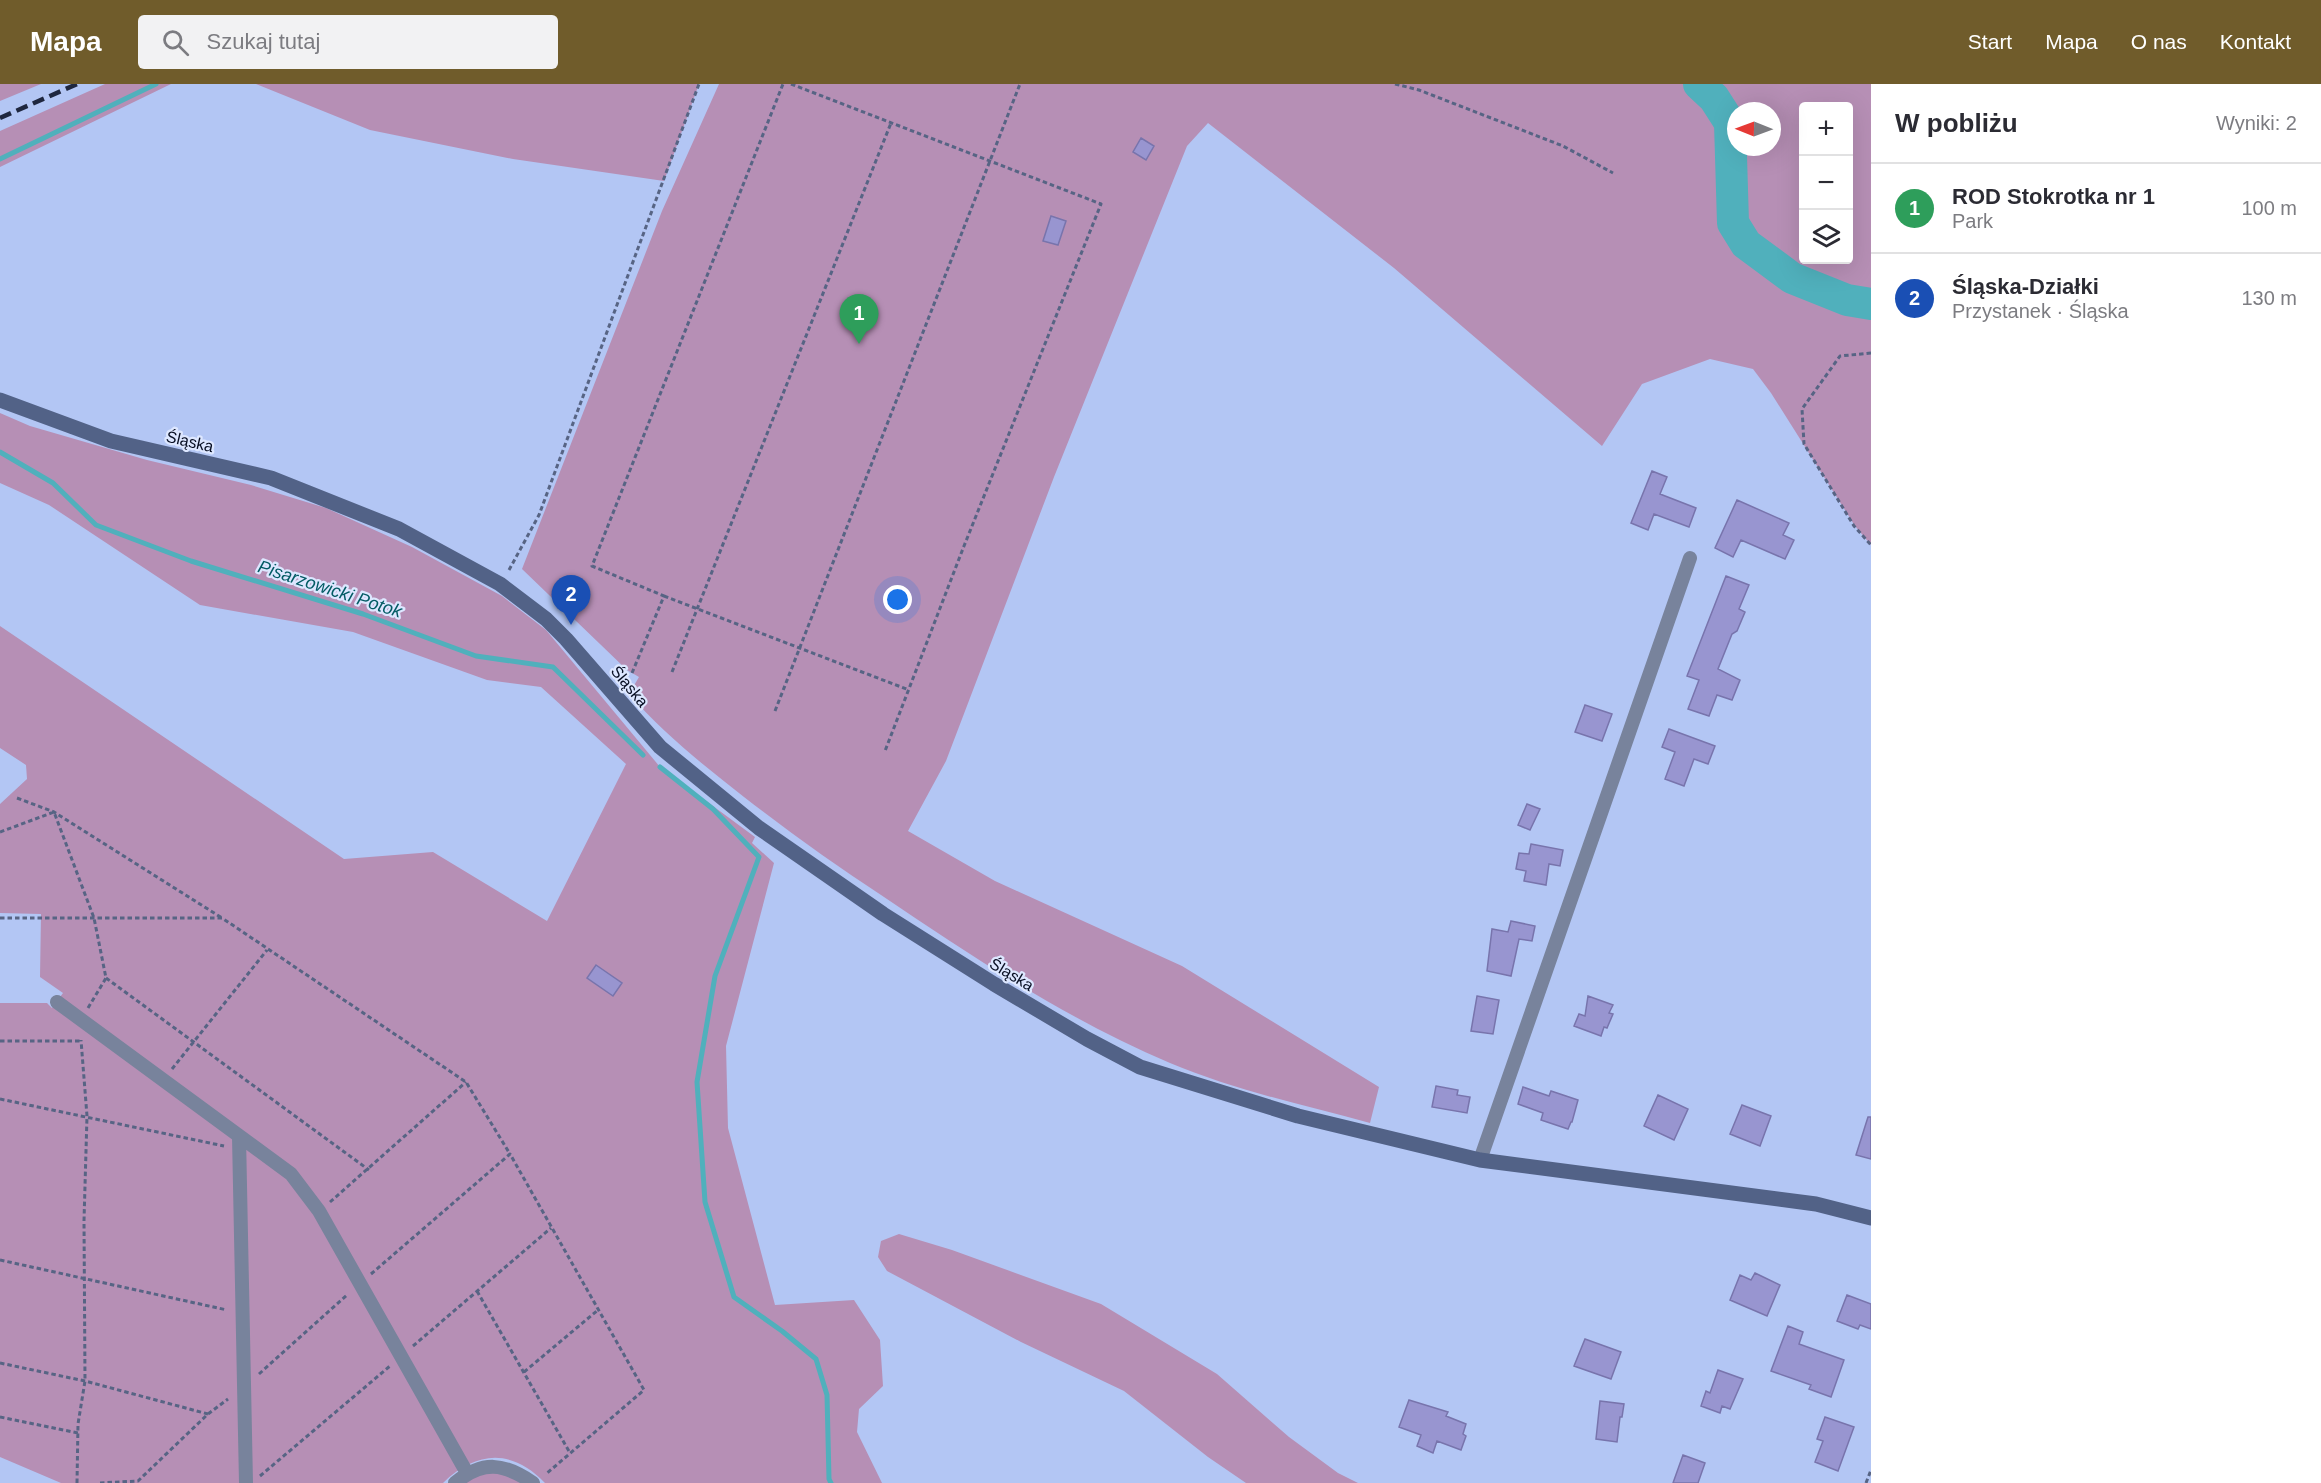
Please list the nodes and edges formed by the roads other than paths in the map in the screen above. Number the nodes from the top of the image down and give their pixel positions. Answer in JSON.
{"nodes":[{"id":1,"x":0,"y":400,"type":"edge"},
{"id":2,"x":1690,"y":558,"type":"dead end"},
{"id":3,"x":57,"y":1002,"type":"dead end"},
{"id":4,"x":240,"y":1143,"type":"junction"},
{"id":5,"x":1480,"y":1160,"type":"junction"},
{"id":6,"x":1871,"y":1218,"type":"edge"},
{"id":7,"x":467,"y":1473,"type":"junction"},
{"id":8,"x":539,"y":1479,"type":"edge"},
{"id":9,"x":246,"y":1483,"type":"edge"},
{"id":10,"x":454,"y":1483,"type":"edge"}],
"edges":[{"from":1,"to":5,"type":"street","name":"Śląska"},
{"from":2,"to":5,"type":"street"},
{"from":3,"to":4,"type":"street"},
{"from":4,"to":7,"type":"street"},
{"from":4,"to":9,"type":"street"},
{"from":5,"to":6,"type":"street","name":"Śląska"},
{"from":7,"to":8,"type":"street"},
{"from":7,"to":10,"type":"street"}]}
